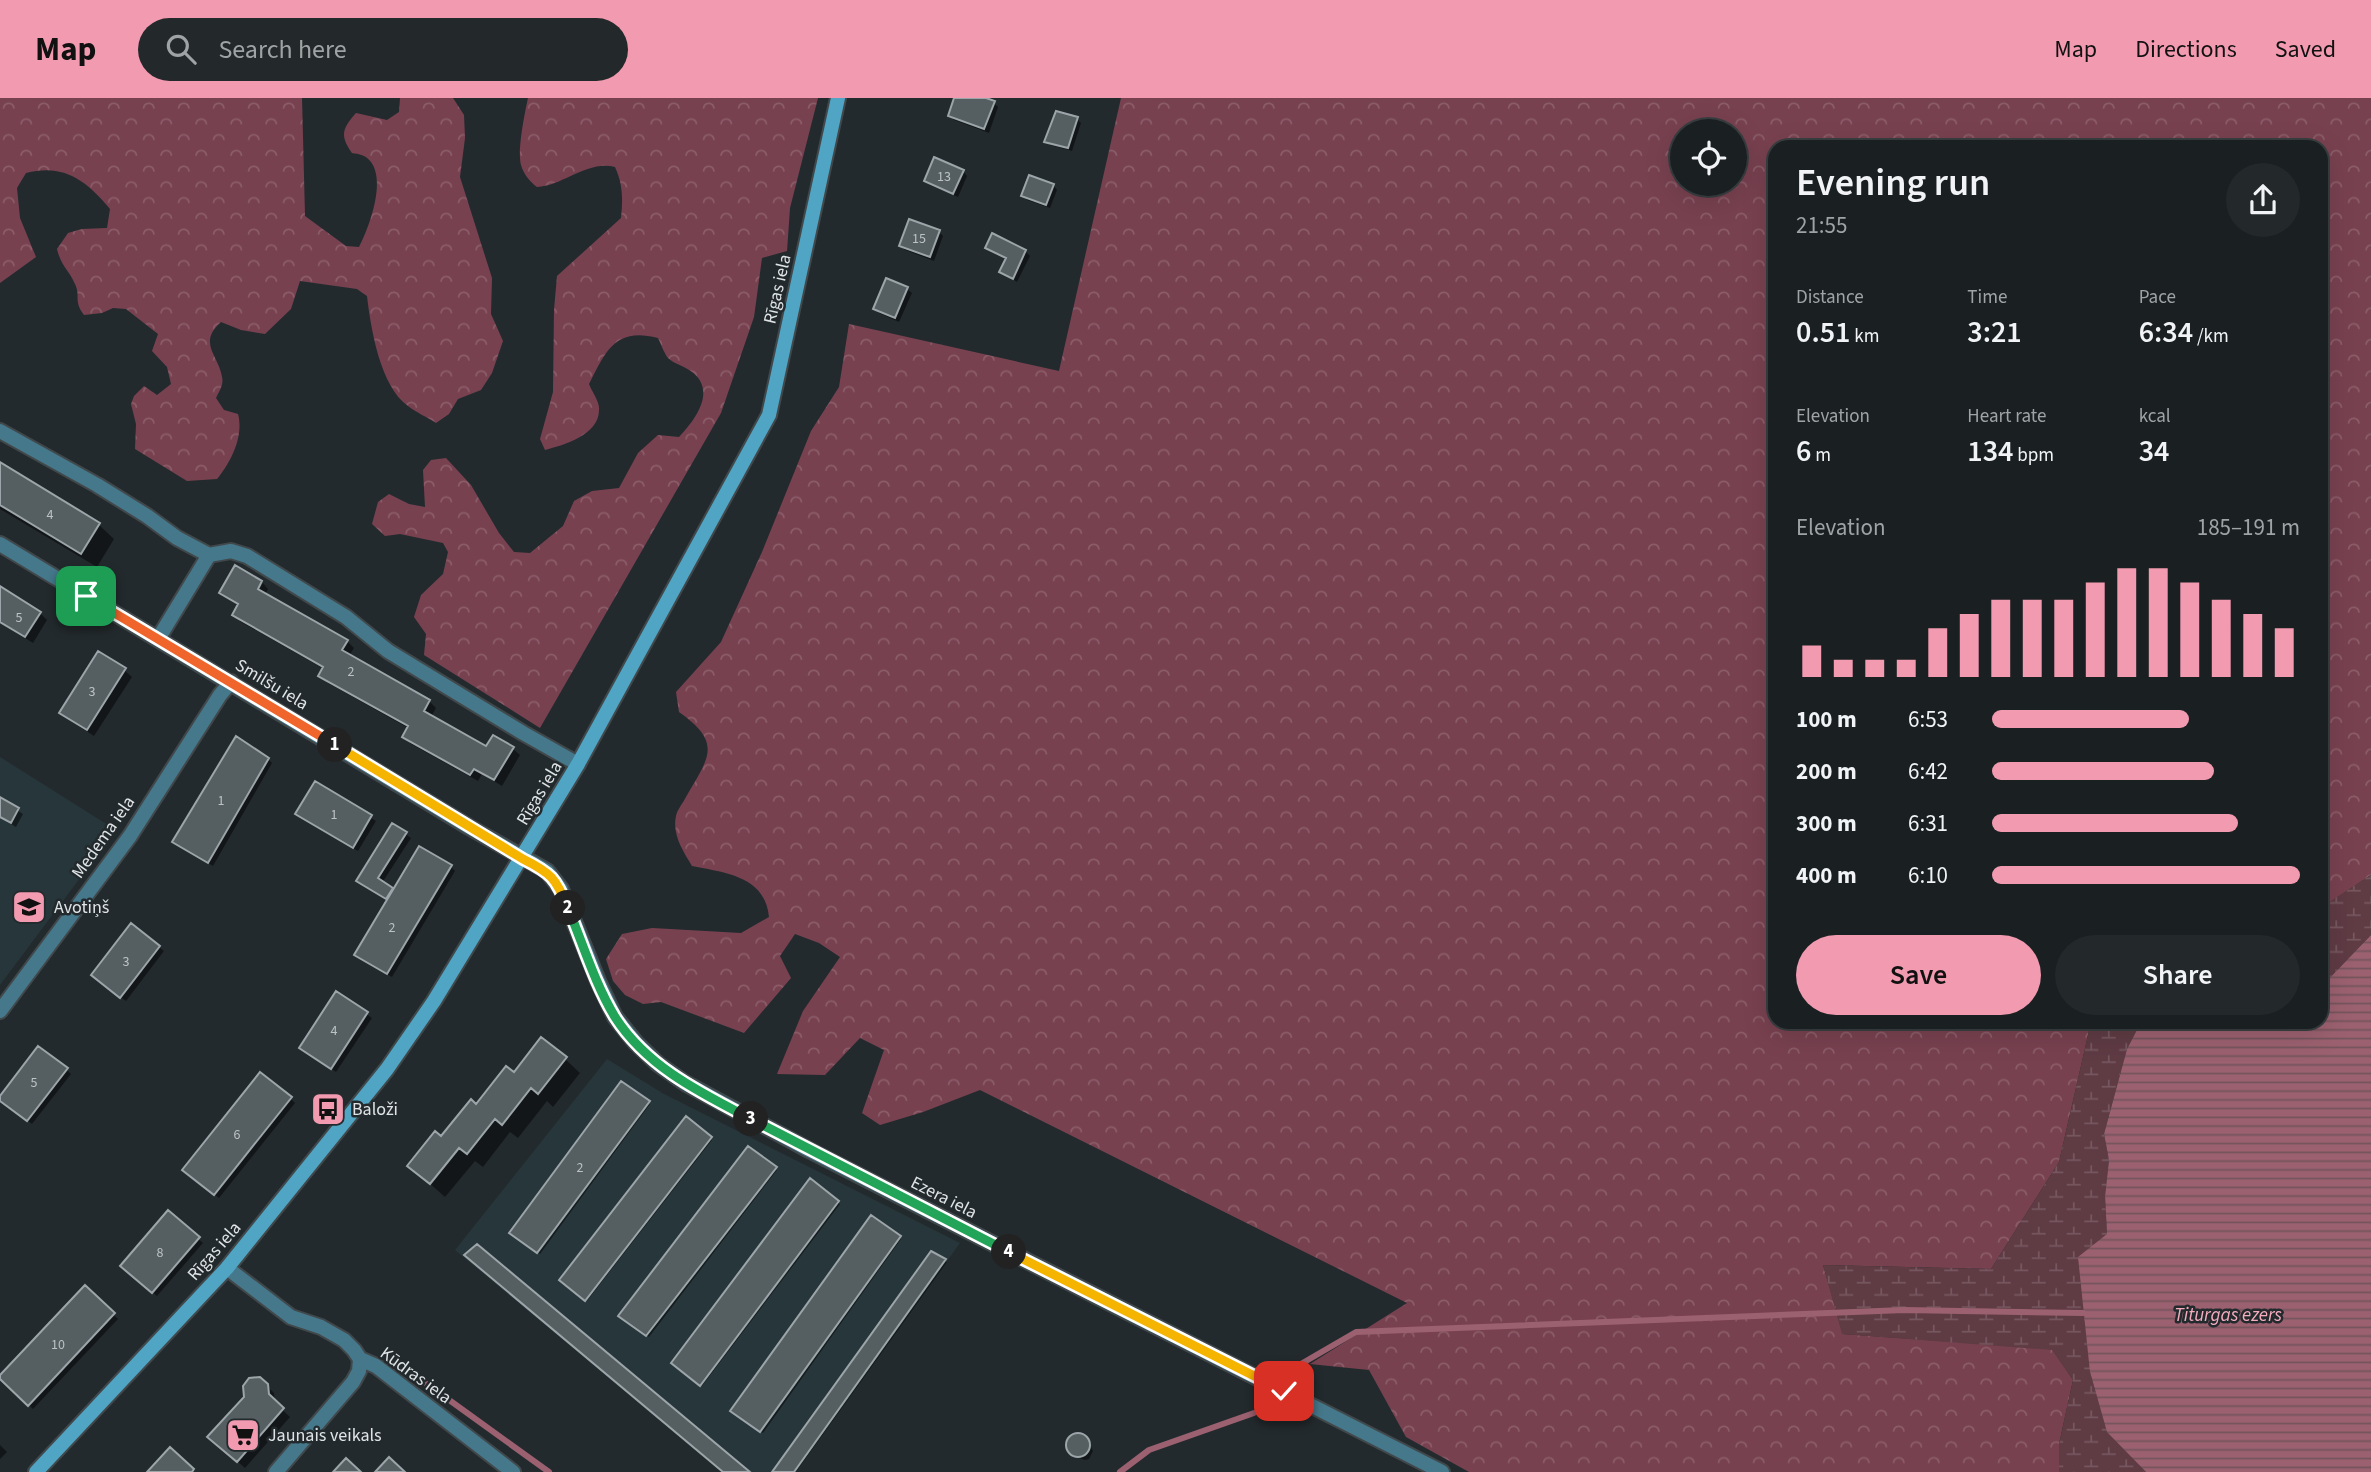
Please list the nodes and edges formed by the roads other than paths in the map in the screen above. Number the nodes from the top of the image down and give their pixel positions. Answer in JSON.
{"nodes":[{"id":1,"x":838,"y":98,"type":"edge"},
{"id":2,"x":0,"y":430,"type":"edge"},
{"id":3,"x":0,"y":544,"type":"edge"},
{"id":4,"x":209,"y":555,"type":"junction"},
{"id":5,"x":158,"y":639,"type":"junction"},
{"id":6,"x":231,"y":682,"type":"junction"},
{"id":7,"x":578,"y":764,"type":"junction"},
{"id":8,"x":523,"y":859,"type":"junction"},
{"id":9,"x":0,"y":1011,"type":"edge"},
{"id":10,"x":227,"y":1268,"type":"junction"},
{"id":11,"x":360,"y":1359,"type":"junction"},
{"id":12,"x":36,"y":1472,"type":"edge"},
{"id":13,"x":276,"y":1472,"type":"edge"},
{"id":14,"x":513,"y":1472,"type":"edge"},
{"id":15,"x":1442,"y":1472,"type":"edge"}],
"edges":[{"from":1,"to":7,"type":"main road","name":"Rīgas iela"},
{"from":2,"to":4,"type":"street"},
{"from":3,"to":5,"type":"street","name":"Smilšu iela"},
{"from":4,"to":5,"type":"street"},
{"from":4,"to":7,"type":"street"},
{"from":5,"to":6,"type":"street","name":"Smilšu iela"},
{"from":6,"to":8,"type":"street","name":"Smilšu iela"},
{"from":6,"to":9,"type":"street","name":"Medema iela"},
{"from":7,"to":8,"type":"main road","name":"Rīgas iela"},
{"from":8,"to":10,"type":"main road","name":"Rīgas iela"},
{"from":8,"to":15,"type":"street","name":"Ezera iela"},
{"from":10,"to":11,"type":"street","name":"Kūdras iela"},
{"from":10,"to":12,"type":"main road","name":"Rīgas iela"},
{"from":11,"to":13,"type":"street"},
{"from":11,"to":14,"type":"street","name":"Kūdras iela"}]}
